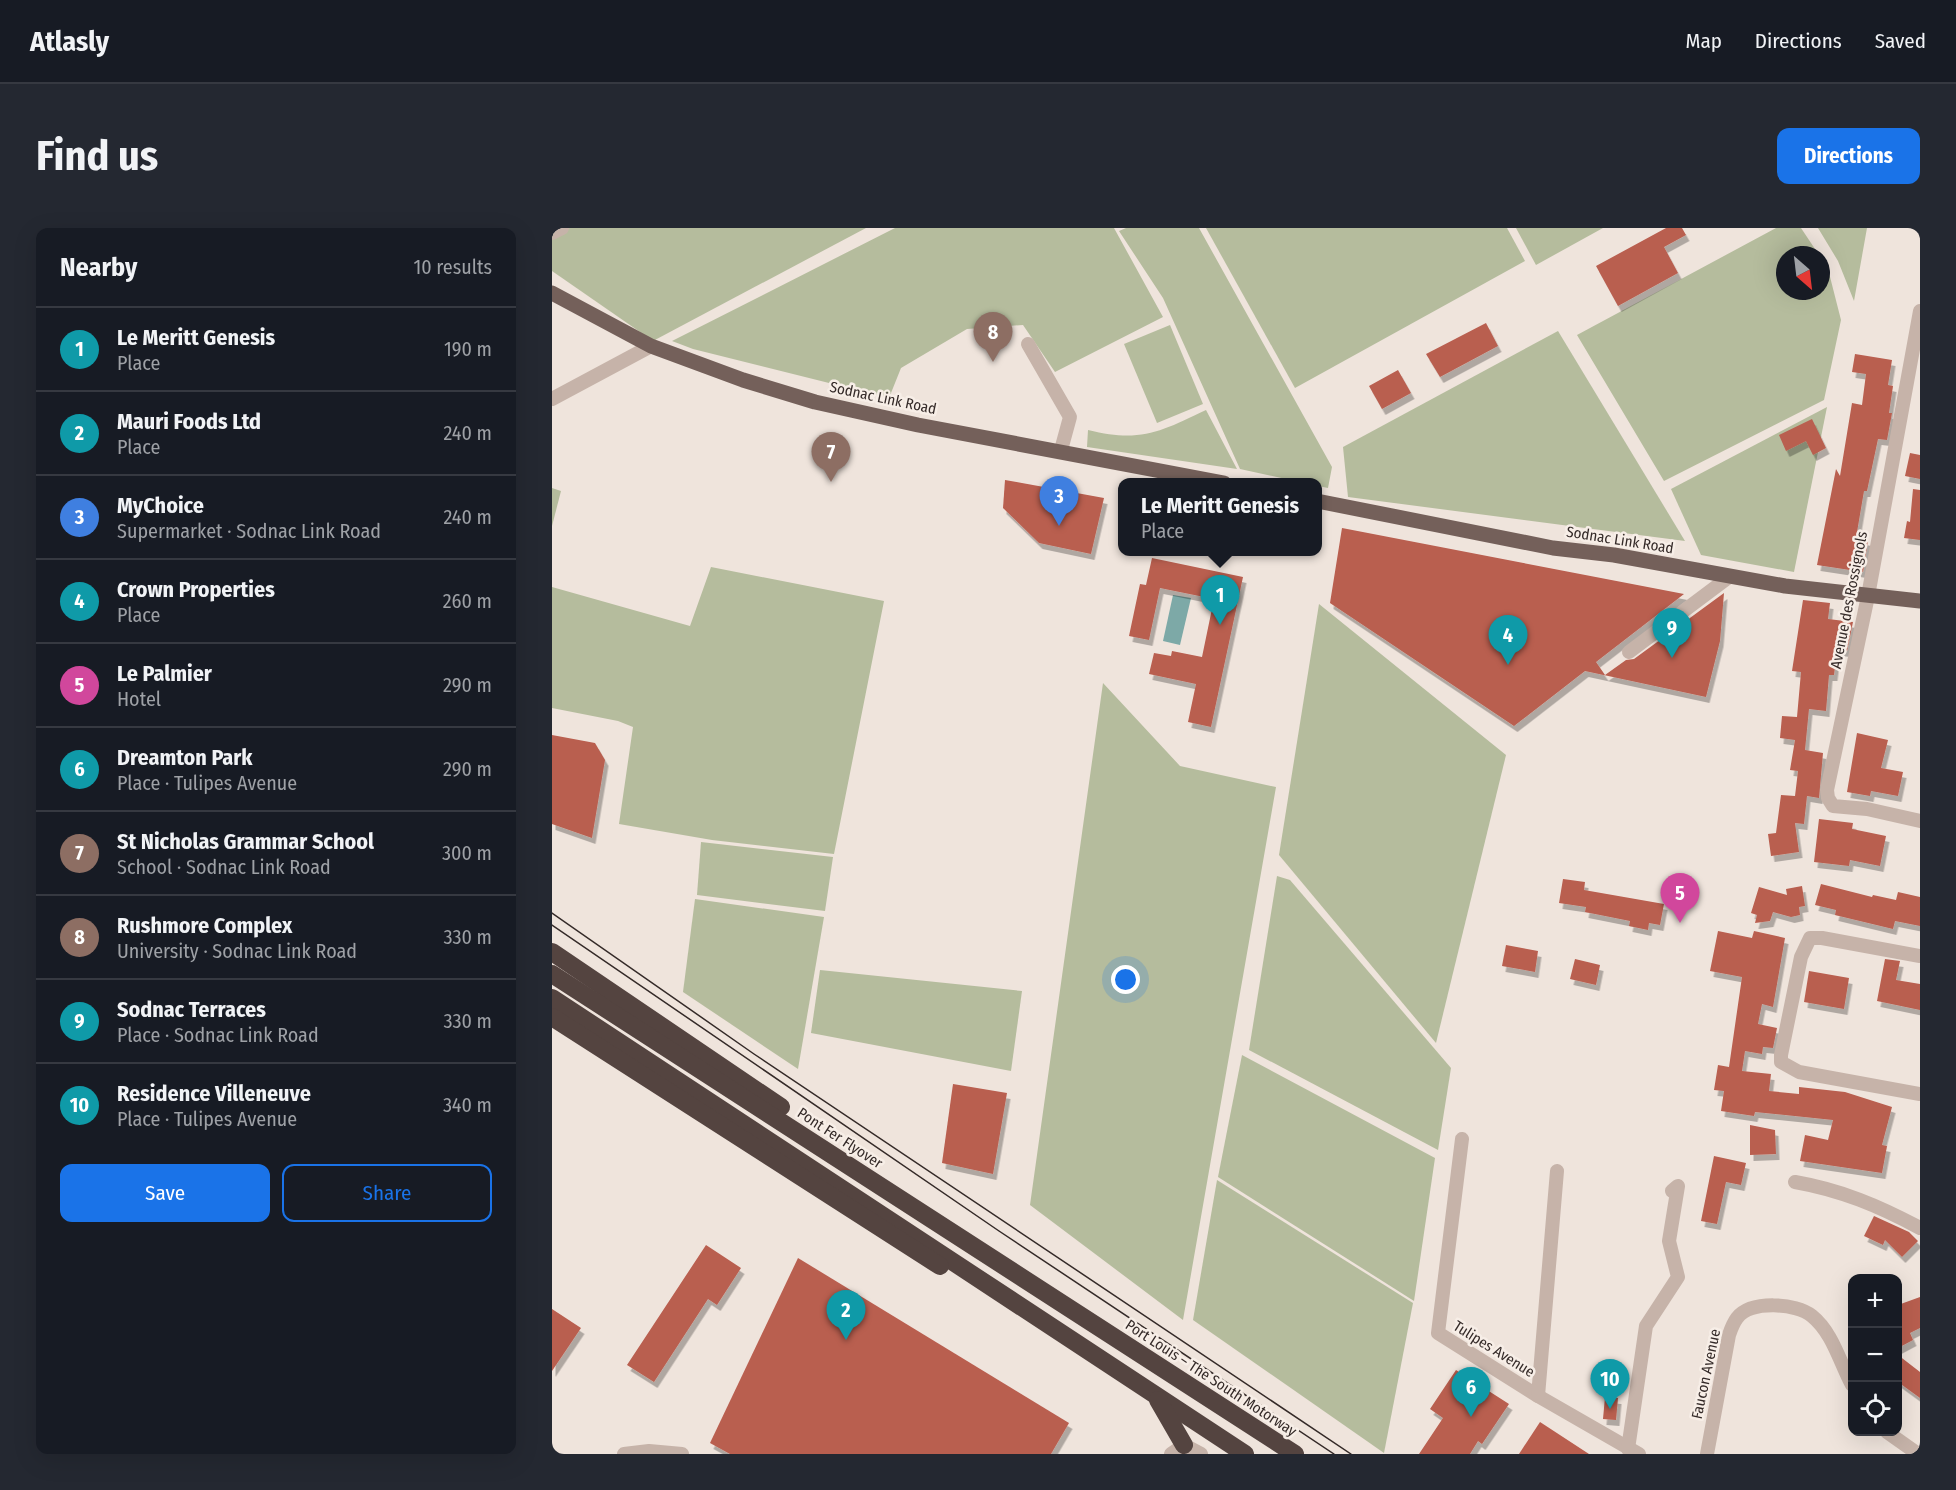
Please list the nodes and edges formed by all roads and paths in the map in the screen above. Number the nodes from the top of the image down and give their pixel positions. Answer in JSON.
{"nodes":[{"id":1,"x":562,"y":228,"type":"edge"},
{"id":2,"x":552,"y":233,"type":"edge"},
{"id":3,"x":552,"y":293,"type":"edge"},
{"id":4,"x":1920,"y":311,"type":"edge"},
{"id":5,"x":1918,"y":339,"type":"edge"},
{"id":6,"x":1028,"y":344,"type":"dead end"},
{"id":7,"x":651,"y":346,"type":"junction"},
{"id":8,"x":552,"y":399,"type":"edge"},
{"id":9,"x":1061,"y":450,"type":"junction"},
{"id":10,"x":1199,"y":478,"type":"edge"},
{"id":11,"x":1322,"y":502,"type":"edge"},
{"id":12,"x":1729,"y":577,"type":"junction"},
{"id":13,"x":1868,"y":596,"type":"junction"},
{"id":14,"x":1920,"y":602,"type":"edge"},
{"id":15,"x":1629,"y":652,"type":"dead end"},
{"id":16,"x":1920,"y":821,"type":"edge"},
{"id":17,"x":552,"y":952,"type":"edge"},
{"id":18,"x":1920,"y":956,"type":"edge"},
{"id":19,"x":552,"y":974,"type":"edge"},
{"id":20,"x":552,"y":998,"type":"edge"},
{"id":21,"x":552,"y":1017,"type":"edge"},
{"id":22,"x":1920,"y":1094,"type":"edge"},
{"id":23,"x":1462,"y":1139,"type":"dead end"},
{"id":24,"x":1557,"y":1171,"type":"dead end"},
{"id":25,"x":1795,"y":1182,"type":"dead end"},
{"id":26,"x":1672,"y":1191,"type":"dead end"},
{"id":27,"x":1920,"y":1228,"type":"edge"},
{"id":28,"x":1108,"y":1332,"type":"junction"},
{"id":29,"x":1097,"y":1357,"type":"junction"},
{"id":30,"x":1851,"y":1382,"type":"edge"},
{"id":31,"x":1156,"y":1396,"type":"junction"},
{"id":32,"x":1538,"y":1396,"type":"junction"},
{"id":33,"x":1894,"y":1436,"type":"edge"},
{"id":34,"x":1178,"y":1449,"type":"edge"},
{"id":35,"x":1633,"y":1451,"type":"edge"},
{"id":36,"x":624,"y":1454,"type":"edge"},
{"id":37,"x":682,"y":1454,"type":"edge"},
{"id":38,"x":1201,"y":1454,"type":"edge"},
{"id":39,"x":1245,"y":1454,"type":"edge"},
{"id":40,"x":1295,"y":1454,"type":"edge"},
{"id":41,"x":1707,"y":1454,"type":"edge"},
{"id":42,"x":1918,"y":1454,"type":"edge"}],
"edges":[{"from":1,"to":2,"type":"street"},
{"from":3,"to":7,"type":"main road","name":"Sodnac Link Road"},
{"from":4,"to":5,"type":"street","name":"Avenue des Rossignols"},
{"from":5,"to":13,"type":"street","name":"Avenue des Rossignols"},
{"from":6,"to":9,"type":"street"},
{"from":7,"to":8,"type":"street"},
{"from":7,"to":9,"type":"main road","name":"Sodnac Link Road"},
{"from":9,"to":10,"type":"main road","name":"Sodnac Link Road"},
{"from":11,"to":12,"type":"main road","name":"Sodnac Link Road"},
{"from":12,"to":13,"type":"main road","name":"Sodnac Link Road"},
{"from":12,"to":15,"type":"street"},
{"from":13,"to":14,"type":"main road","name":"Sodnac Link Road"},
{"from":13,"to":16,"type":"street","name":"Avenue des Rossignols"},
{"from":17,"to":28,"type":"highway"},
{"from":18,"to":22,"type":"street"},
{"from":19,"to":28,"type":"highway","name":"Pont Fer Flyover"},
{"from":20,"to":29,"type":"highway"},
{"from":21,"to":29,"type":"highway"},
{"from":23,"to":32,"type":"street","name":"Tulipes Avenue"},
{"from":24,"to":32,"type":"street"},
{"from":25,"to":27,"type":"street"},
{"from":26,"to":35,"type":"street"},
{"from":28,"to":40,"type":"highway","name":"Port Louis – The South Motorway"},
{"from":29,"to":31,"type":"highway"},
{"from":30,"to":41,"type":"street","name":"Faucon Avenue"},
{"from":31,"to":34,"type":"highway"},
{"from":31,"to":39,"type":"highway"},
{"from":32,"to":35,"type":"street","name":"Tulipes Avenue"},
{"from":33,"to":42,"type":"street"},
{"from":34,"to":38,"type":"street"},
{"from":36,"to":37,"type":"street"}]}
